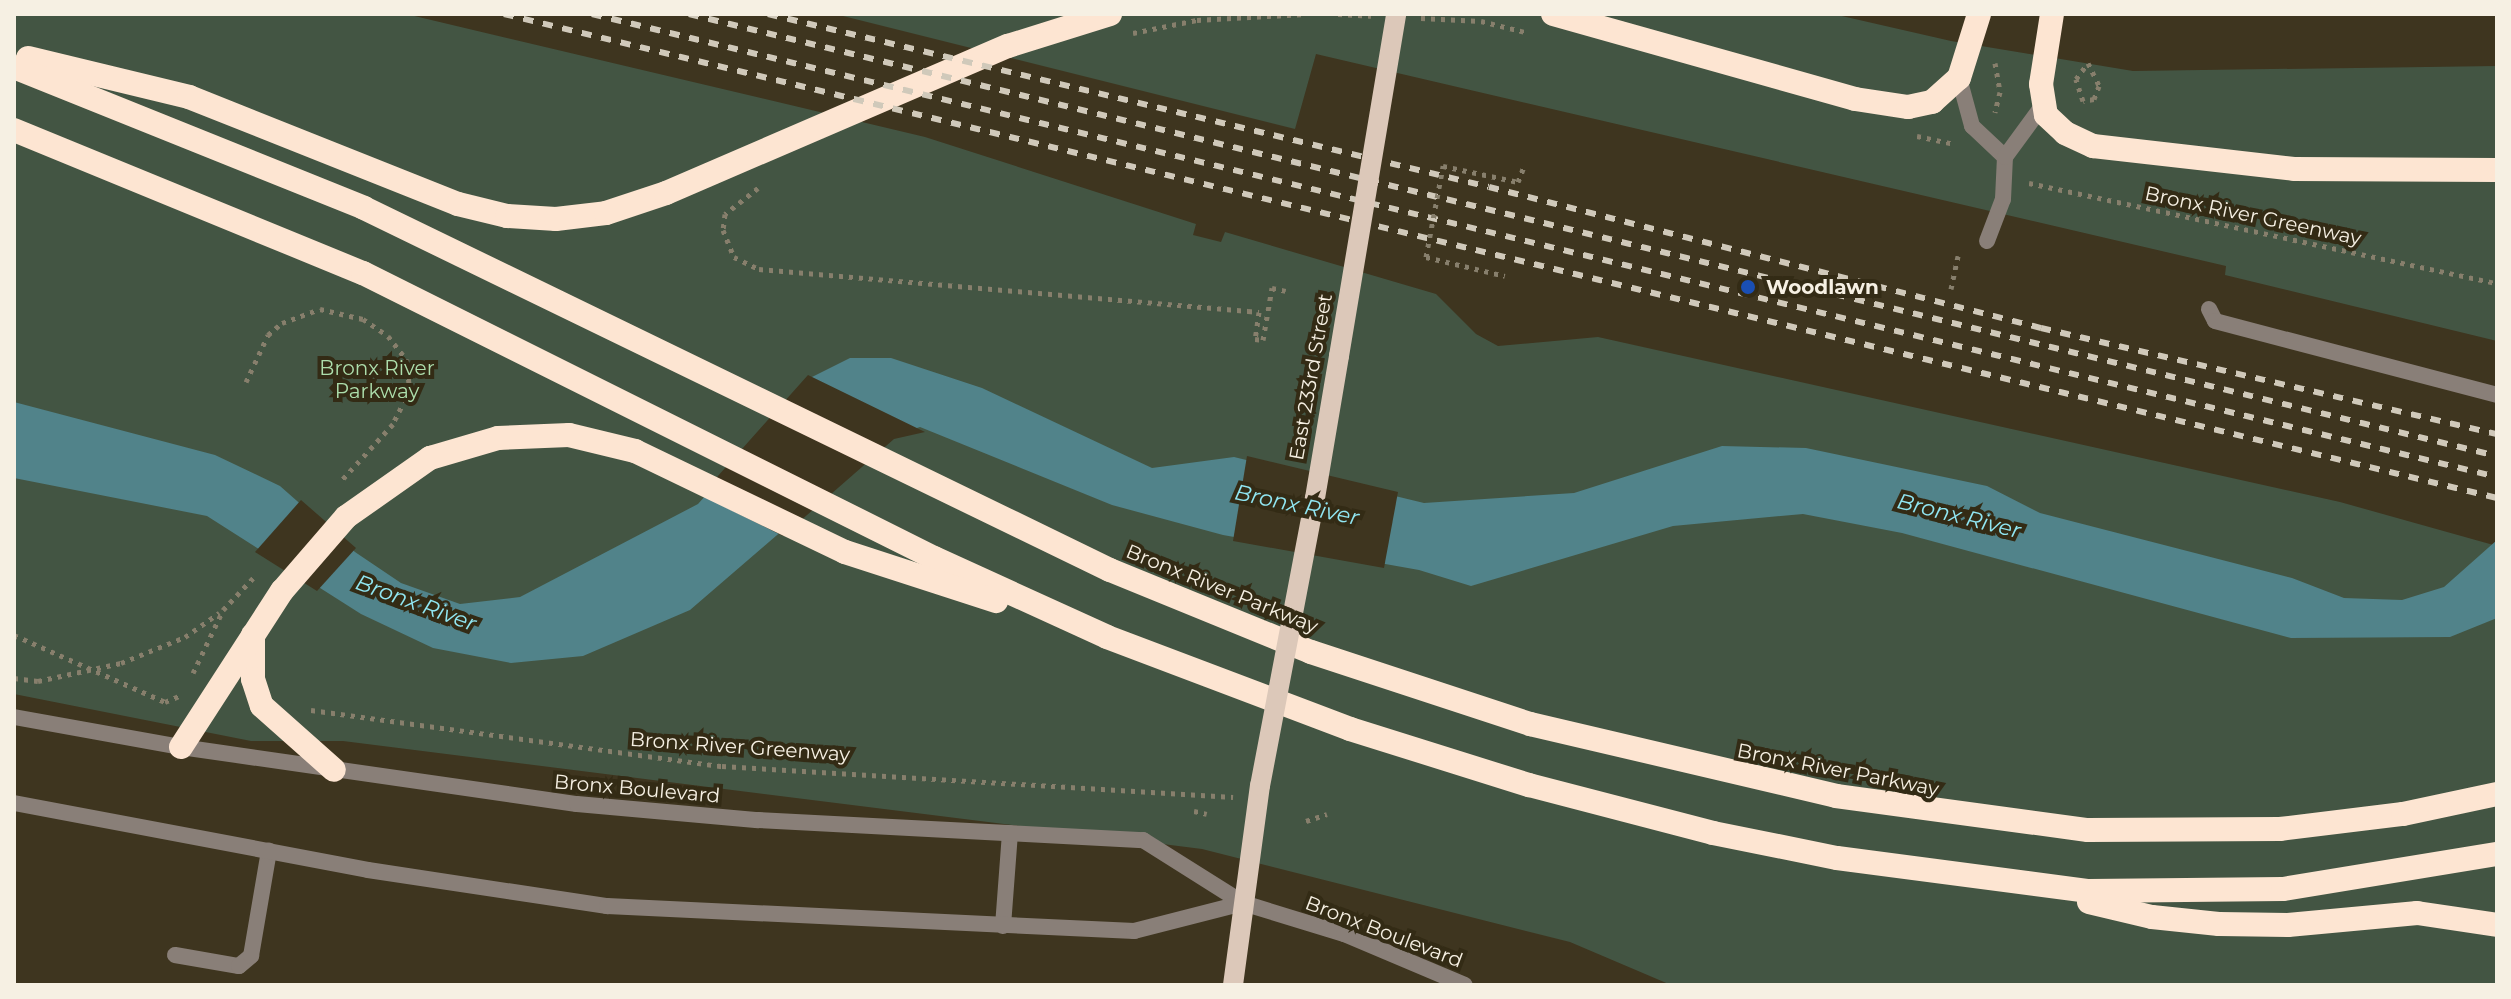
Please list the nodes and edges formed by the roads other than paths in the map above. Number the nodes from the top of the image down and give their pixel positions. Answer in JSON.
{"nodes":[{"id":1,"x":1110,"y":14,"type":"edge"},
{"id":2,"x":1396,"y":14,"type":"edge"},
{"id":3,"x":1553,"y":14,"type":"edge"},
{"id":4,"x":1979,"y":14,"type":"edge"},
{"id":5,"x":2052,"y":14,"type":"edge"},
{"id":6,"x":14,"y":55,"type":"edge"},
{"id":7,"x":14,"y":67,"type":"edge"},
{"id":8,"x":1959,"y":78,"type":"junction"},
{"id":9,"x":2043,"y":105,"type":"junction"},
{"id":10,"x":14,"y":130,"type":"edge"},
{"id":11,"x":2005,"y":157,"type":"junction"},
{"id":12,"x":2497,"y":170,"type":"edge"},
{"id":13,"x":1987,"y":241,"type":"dead end"},
{"id":14,"x":2209,"y":309,"type":"dead end"},
{"id":15,"x":2497,"y":395,"type":"edge"},
{"id":16,"x":254,"y":631,"type":"junction"},
{"id":17,"x":1107,"y":637,"type":"junction"},
{"id":18,"x":14,"y":717,"type":"edge"},
{"id":19,"x":181,"y":747,"type":"junction"},
{"id":20,"x":334,"y":770,"type":"junction"},
{"id":21,"x":2497,"y":794,"type":"edge"},
{"id":22,"x":14,"y":803,"type":"edge"},
{"id":23,"x":1010,"y":833,"type":"junction"},
{"id":24,"x":269,"y":851,"type":"junction"},
{"id":25,"x":2497,"y":854,"type":"edge"},
{"id":26,"x":2024,"y":886,"type":"junction"},
{"id":27,"x":1243,"y":903,"type":"junction"},
{"id":28,"x":2497,"y":925,"type":"edge"},
{"id":29,"x":1003,"y":926,"type":"junction"},
{"id":30,"x":175,"y":955,"type":"dead end"},
{"id":31,"x":1233,"y":985,"type":"edge"},
{"id":32,"x":1465,"y":985,"type":"edge"}],
"edges":[{"from":1,"to":6,"type":"highway"},
{"from":2,"to":27,"type":"main road","name":"East 233rd Street","bridge":true},
{"from":3,"to":8,"type":"highway"},
{"from":4,"to":8,"type":"highway"},
{"from":5,"to":9,"type":"highway"},
{"from":7,"to":21,"type":"highway","name":"Bronx River Parkway"},
{"from":8,"to":11,"type":"street"},
{"from":9,"to":11,"type":"street"},
{"from":9,"to":12,"type":"highway"},
{"from":10,"to":17,"type":"highway"},
{"from":11,"to":13,"type":"street"},
{"from":14,"to":15,"type":"street"},
{"from":16,"to":17,"type":"highway"},
{"from":16,"to":19,"type":"highway"},
{"from":16,"to":20,"type":"highway"},
{"from":17,"to":26,"type":"highway"},
{"from":18,"to":19,"type":"street","name":"Bronx Boulevard"},
{"from":19,"to":20,"type":"street","name":"Bronx Boulevard"},
{"from":20,"to":23,"type":"street","name":"Bronx Boulevard"},
{"from":22,"to":24,"type":"street"},
{"from":23,"to":27,"type":"street","name":"Bronx Boulevard"},
{"from":23,"to":29,"type":"street"},
{"from":24,"to":29,"type":"street"},
{"from":24,"to":30,"type":"street"},
{"from":25,"to":26,"type":"highway"},
{"from":26,"to":28,"type":"highway"},
{"from":27,"to":29,"type":"street"},
{"from":27,"to":31,"type":"main road","name":"East 233rd Street"},
{"from":27,"to":32,"type":"street","name":"Bronx Boulevard"}]}
